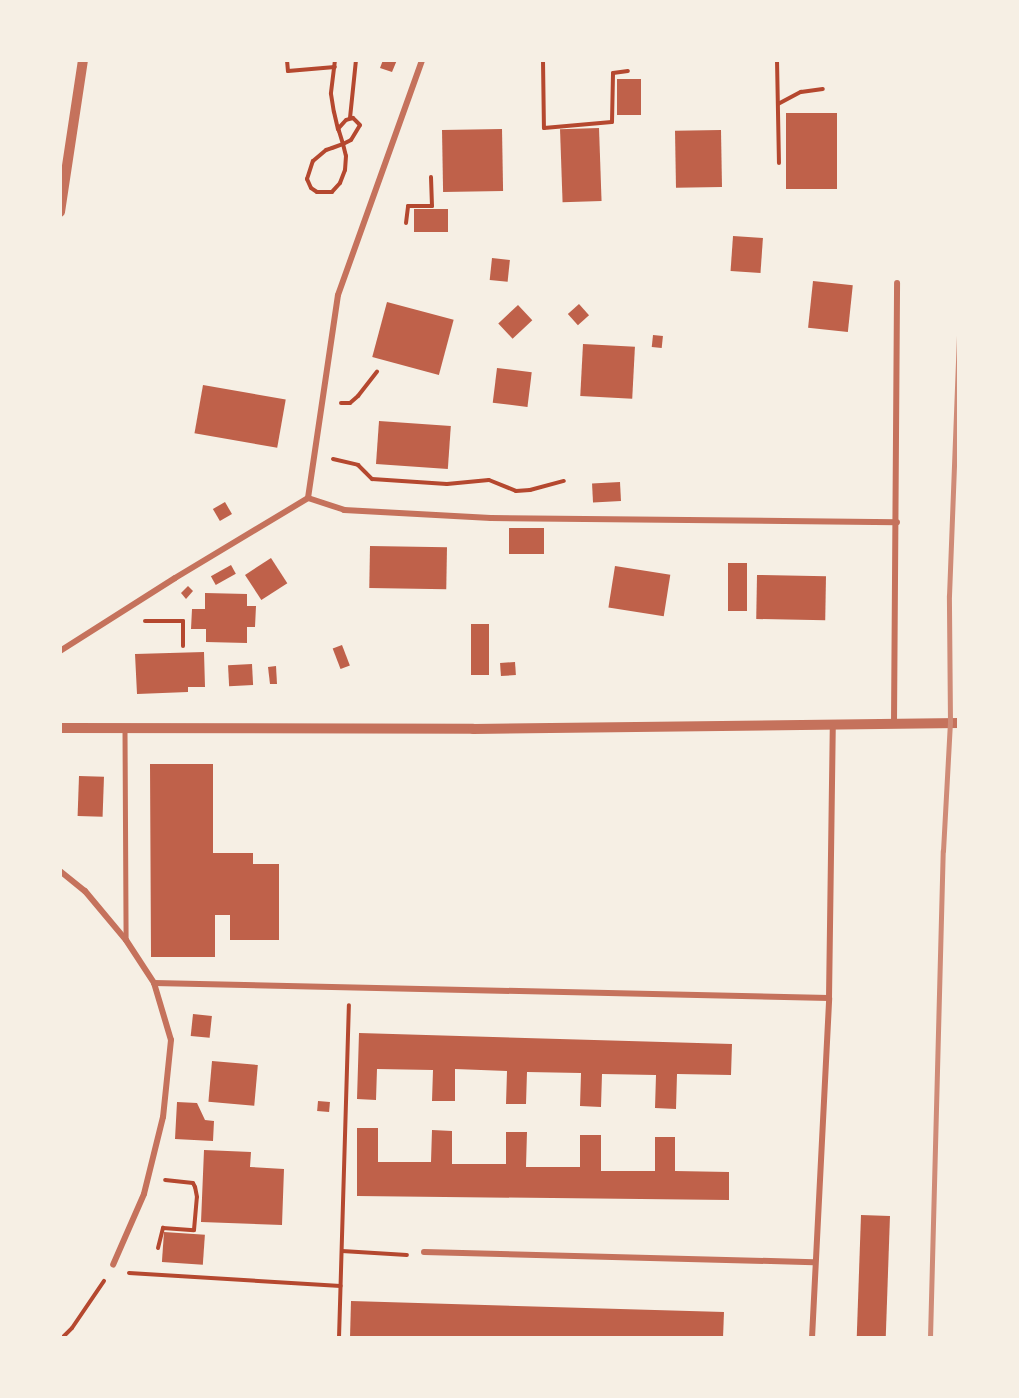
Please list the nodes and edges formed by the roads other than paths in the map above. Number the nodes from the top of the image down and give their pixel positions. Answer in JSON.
{"nodes":[{"id":1,"x":83,"y":60,"type":"edge"},
{"id":2,"x":422,"y":60,"type":"edge"},
{"id":3,"x":60,"y":212,"type":"edge"},
{"id":4,"x":897,"y":283,"type":"dead end"},
{"id":5,"x":309,"y":498,"type":"junction"},
{"id":6,"x":897,"y":522,"type":"junction"},
{"id":7,"x":60,"y":651,"type":"edge"},
{"id":8,"x":894,"y":723,"type":"junction"},
{"id":9,"x":959,"y":723,"type":"edge"},
{"id":10,"x":833,"y":725,"type":"junction"},
{"id":11,"x":60,"y":728,"type":"edge"},
{"id":12,"x":125,"y":729,"type":"junction"},
{"id":13,"x":60,"y":871,"type":"edge"},
{"id":14,"x":126,"y":940,"type":"junction"},
{"id":15,"x":154,"y":983,"type":"junction"},
{"id":16,"x":829,"y":998,"type":"junction"},
{"id":17,"x":424,"y":1252,"type":"road end"},
{"id":18,"x":814,"y":1262,"type":"junction"},
{"id":19,"x":112,"y":1269,"type":"road end"},
{"id":20,"x":812,"y":1338,"type":"edge"}],
"edges":[{"from":1,"to":3,"type":"street"},
{"from":2,"to":5,"type":"street"},
{"from":4,"to":6,"type":"street"},
{"from":5,"to":6,"type":"street"},
{"from":5,"to":7,"type":"street"},
{"from":6,"to":8,"type":"street"},
{"from":8,"to":9,"type":"street"},
{"from":8,"to":10,"type":"street"},
{"from":10,"to":12,"type":"street"},
{"from":10,"to":16,"type":"street"},
{"from":11,"to":12,"type":"street"},
{"from":12,"to":14,"type":"lane"},
{"from":13,"to":14,"type":"street"},
{"from":14,"to":15,"type":"street"},
{"from":15,"to":16,"type":"street"},
{"from":15,"to":19,"type":"street"},
{"from":16,"to":18,"type":"street"},
{"from":17,"to":18,"type":"street"},
{"from":18,"to":20,"type":"street"}]}
